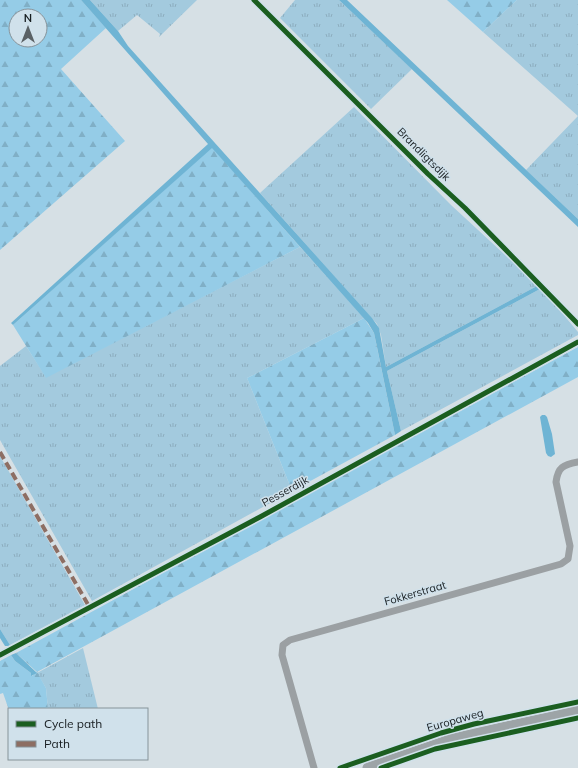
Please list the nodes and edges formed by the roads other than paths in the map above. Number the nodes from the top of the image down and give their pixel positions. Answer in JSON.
{"nodes":[{"id":1,"x":254,"y":0,"type":"edge"},
{"id":2,"x":578,"y":324,"type":"edge"},
{"id":3,"x":578,"y":342,"type":"edge"},
{"id":4,"x":578,"y":462,"type":"edge"},
{"id":5,"x":0,"y":655,"type":"edge"},
{"id":6,"x":578,"y":711,"type":"edge"},
{"id":7,"x":314,"y":768,"type":"edge"},
{"id":8,"x":368,"y":768,"type":"edge"}],
"edges":[{"from":1,"to":2,"type":"street","name":"Brandligtsdijk"},
{"from":3,"to":5,"type":"street","name":"Pesserdijk"},
{"from":4,"to":7,"type":"street","name":"Fokkerstraat"},
{"from":6,"to":8,"type":"main road","name":"Europaweg"}]}
